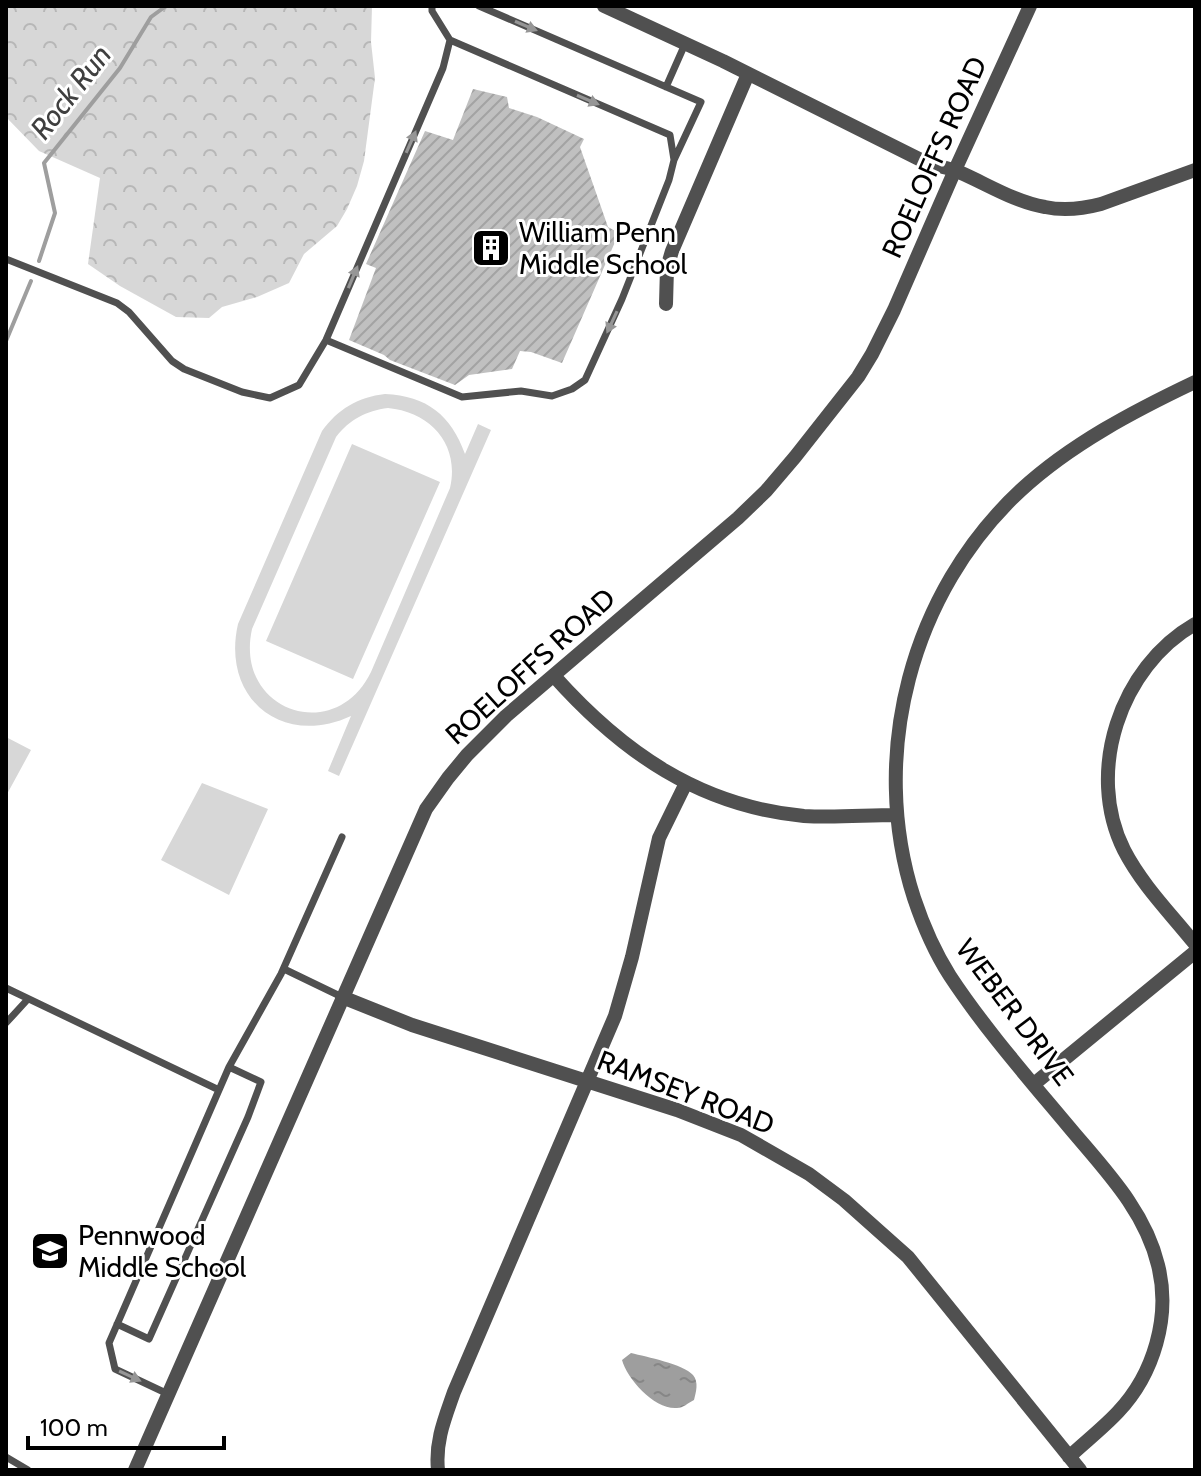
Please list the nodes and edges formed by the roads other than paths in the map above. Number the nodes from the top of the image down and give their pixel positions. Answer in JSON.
{"nodes":[{"id":1,"x":432,"y":6,"type":"edge"},
{"id":2,"x":479,"y":6,"type":"edge"},
{"id":3,"x":604,"y":6,"type":"edge"},
{"id":4,"x":1030,"y":6,"type":"edge"},
{"id":5,"x":450,"y":40,"type":"junction"},
{"id":6,"x":685,"y":44,"type":"junction"},
{"id":7,"x":748,"y":74,"type":"junction"},
{"id":8,"x":666,"y":87,"type":"junction"},
{"id":9,"x":674,"y":160,"type":"junction"},
{"id":10,"x":955,"y":170,"type":"junction"},
{"id":11,"x":1195,"y":170,"type":"edge"},
{"id":12,"x":6,"y":259,"type":"edge"},
{"id":13,"x":666,"y":304,"type":"dead end"},
{"id":14,"x":326,"y":340,"type":"junction"},
{"id":15,"x":1195,"y":382,"type":"edge"},
{"id":16,"x":1195,"y":624,"type":"edge"},
{"id":17,"x":554,"y":676,"type":"junction"},
{"id":18,"x":686,"y":783,"type":"junction"},
{"id":19,"x":896,"y":815,"type":"junction"},
{"id":20,"x":342,"y":837,"type":"dead end"},
{"id":21,"x":1195,"y":944,"type":"edge"},
{"id":22,"x":1195,"y":952,"type":"edge"},
{"id":23,"x":284,"y":969,"type":"junction"},
{"id":24,"x":6,"y":988,"type":"edge"},
{"id":25,"x":342,"y":997,"type":"junction"},
{"id":26,"x":28,"y":999,"type":"junction"},
{"id":27,"x":6,"y":1023,"type":"edge"},
{"id":28,"x":229,"y":1067,"type":"junction"},
{"id":29,"x":587,"y":1081,"type":"junction"},
{"id":30,"x":1034,"y":1084,"type":"junction"},
{"id":31,"x":219,"y":1090,"type":"junction"},
{"id":32,"x":117,"y":1324,"type":"junction"},
{"id":33,"x":168,"y":1394,"type":"junction"},
{"id":34,"x":6,"y":1457,"type":"edge"},
{"id":35,"x":1069,"y":1457,"type":"junction"},
{"id":36,"x":28,"y":1470,"type":"edge"},
{"id":37,"x":135,"y":1470,"type":"edge"},
{"id":38,"x":438,"y":1470,"type":"edge"},
{"id":39,"x":1080,"y":1470,"type":"edge"}],
"edges":[{"from":1,"to":5,"type":"lane"},
{"from":2,"to":8,"type":"lane","one_way":true},
{"from":3,"to":6,"type":"street"},
{"from":4,"to":10,"type":"street","name":"ROELOFFS ROAD"},
{"from":5,"to":9,"type":"lane","one_way":true},
{"from":14,"to":5,"type":"lane","one_way":true},
{"from":6,"to":7,"type":"street"},
{"from":6,"to":8,"type":"lane"},
{"from":7,"to":10,"type":"street"},
{"from":7,"to":13,"type":"street"},
{"from":8,"to":9,"type":"lane"},
{"from":9,"to":14,"type":"lane","one_way":true},
{"from":10,"to":11,"type":"street"},
{"from":10,"to":17,"type":"street","name":"ROELOFFS ROAD"},
{"from":12,"to":14,"type":"lane"},
{"from":15,"to":19,"type":"street","name":"WEBER DRIVE"},
{"from":16,"to":21,"type":"street"},
{"from":17,"to":18,"type":"street"},
{"from":17,"to":25,"type":"street","name":"ROELOFFS ROAD"},
{"from":18,"to":19,"type":"street"},
{"from":18,"to":29,"type":"street"},
{"from":19,"to":30,"type":"street","name":"WEBER DRIVE"},
{"from":20,"to":23,"type":"lane"},
{"from":22,"to":30,"type":"street"},
{"from":23,"to":25,"type":"lane"},
{"from":23,"to":28,"type":"lane"},
{"from":24,"to":26,"type":"lane"},
{"from":25,"to":29,"type":"street","name":"RAMSEY ROAD"},
{"from":25,"to":33,"type":"street","name":"ROELOFFS ROAD"},
{"from":26,"to":27,"type":"lane"},
{"from":26,"to":31,"type":"lane"},
{"from":28,"to":31,"type":"lane"},
{"from":28,"to":32,"type":"lane"},
{"from":29,"to":35,"type":"street","name":"RAMSEY ROAD"},
{"from":29,"to":38,"type":"street"},
{"from":30,"to":35,"type":"street","name":"WEBER DRIVE"},
{"from":31,"to":32,"type":"lane"},
{"from":32,"to":33,"type":"lane","one_way":true},
{"from":33,"to":37,"type":"street","name":"ROELOFFS ROAD"},
{"from":34,"to":36,"type":"lane"},
{"from":35,"to":39,"type":"street","name":"RAMSEY ROAD"}]}
